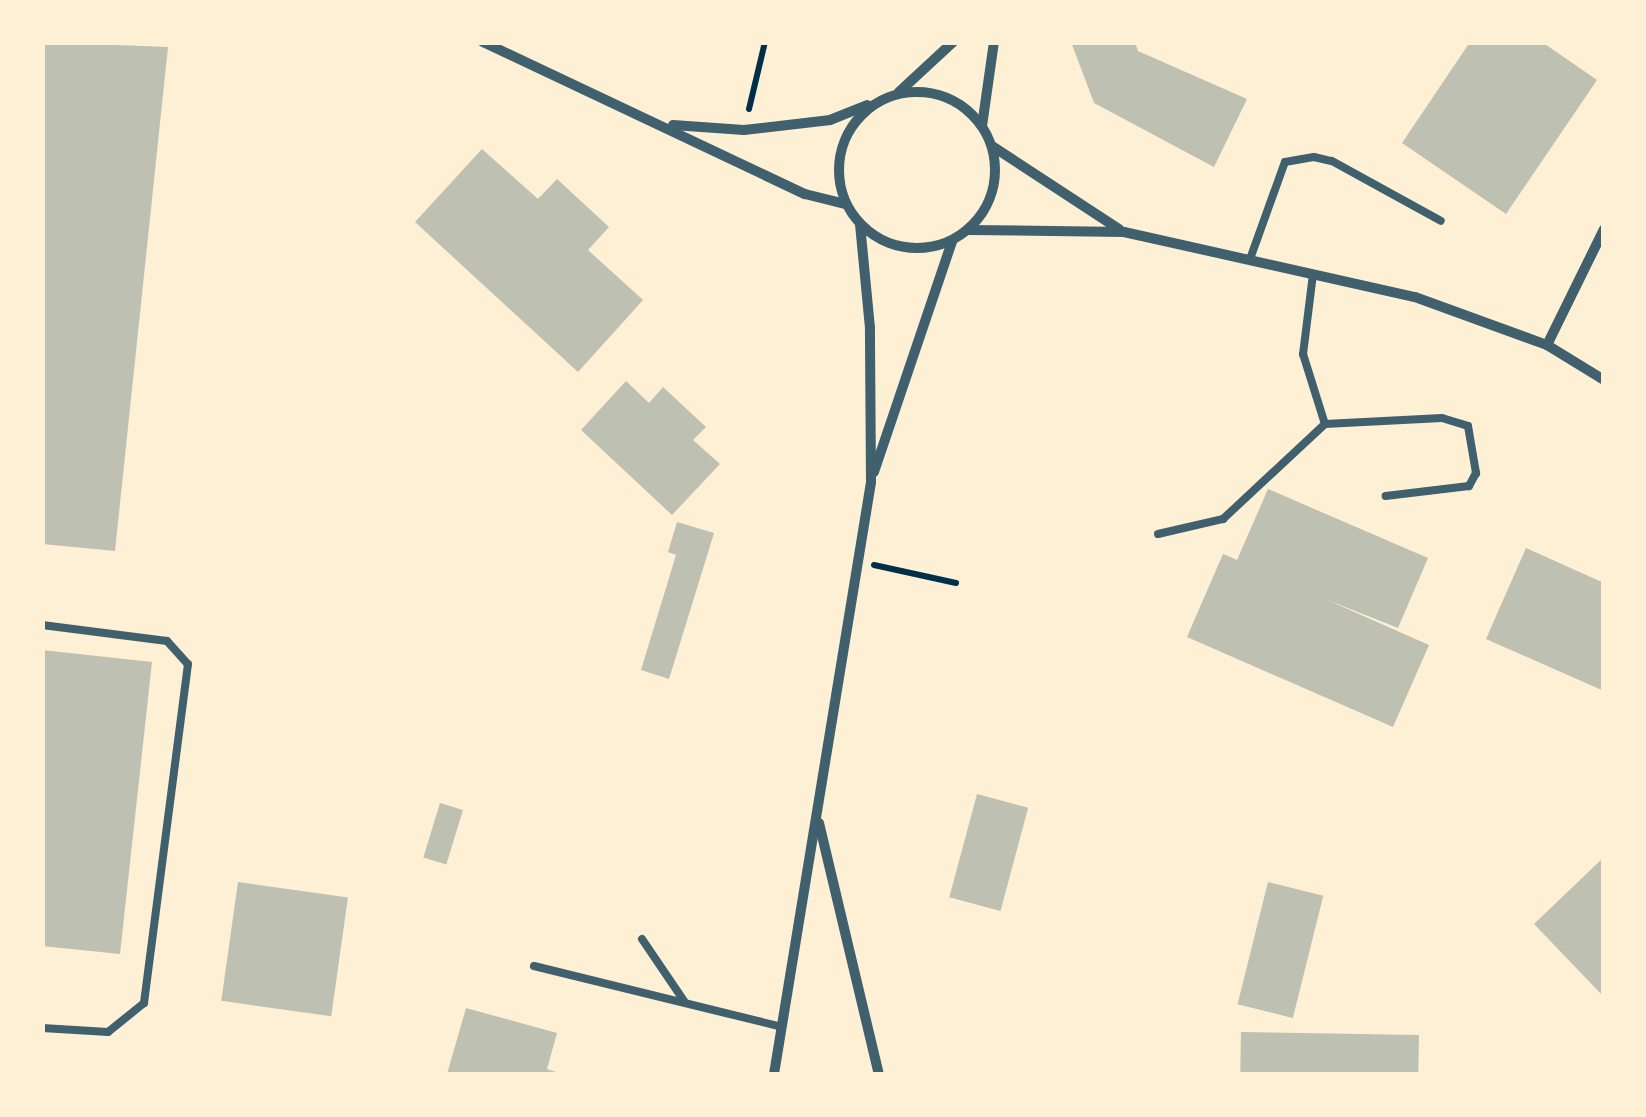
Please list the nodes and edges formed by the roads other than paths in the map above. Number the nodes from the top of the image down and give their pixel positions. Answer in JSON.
{"nodes":[{"id":1,"x":483,"y":42,"type":"edge"},
{"id":2,"x":953,"y":42,"type":"edge"},
{"id":3,"x":994,"y":42,"type":"edge"},
{"id":4,"x":898,"y":93,"type":"junction"},
{"id":5,"x":877,"y":101,"type":"junction"},
{"id":6,"x":667,"y":124,"type":"junction"},
{"id":7,"x":982,"y":126,"type":"junction"},
{"id":8,"x":992,"y":146,"type":"junction"},
{"id":9,"x":845,"y":204,"type":"junction"},
{"id":10,"x":1441,"y":221,"type":"dead end"},
{"id":11,"x":860,"y":225,"type":"junction"},
{"id":12,"x":1604,"y":228,"type":"edge"},
{"id":13,"x":968,"y":230,"type":"junction"},
{"id":14,"x":1124,"y":232,"type":"junction"},
{"id":15,"x":952,"y":240,"type":"junction"},
{"id":16,"x":1250,"y":259,"type":"junction"},
{"id":17,"x":1313,"y":274,"type":"junction"},
{"id":18,"x":1547,"y":345,"type":"junction"},
{"id":19,"x":1604,"y":380,"type":"edge"},
{"id":20,"x":1325,"y":424,"type":"junction"},
{"id":21,"x":871,"y":482,"type":"junction"},
{"id":22,"x":1386,"y":496,"type":"dead end"},
{"id":23,"x":1158,"y":534,"type":"dead end"},
{"id":24,"x":42,"y":625,"type":"edge"},
{"id":25,"x":818,"y":818,"type":"junction"},
{"id":26,"x":642,"y":938,"type":"dead end"},
{"id":27,"x":534,"y":966,"type":"dead end"},
{"id":28,"x":686,"y":1003,"type":"junction"},
{"id":29,"x":782,"y":1027,"type":"junction"},
{"id":30,"x":42,"y":1028,"type":"edge"},
{"id":31,"x":774,"y":1074,"type":"edge"},
{"id":32,"x":879,"y":1074,"type":"edge"}],
"edges":[{"from":1,"to":6,"type":"street"},
{"from":2,"to":4,"type":"street"},
{"from":3,"to":7,"type":"street"},
{"from":4,"to":5,"type":"street"},
{"from":4,"to":7,"type":"street"},
{"from":5,"to":6,"type":"street"},
{"from":5,"to":9,"type":"street"},
{"from":6,"to":9,"type":"street"},
{"from":7,"to":8,"type":"street"},
{"from":8,"to":13,"type":"street"},
{"from":8,"to":14,"type":"street"},
{"from":9,"to":11,"type":"street"},
{"from":10,"to":16,"type":"lane"},
{"from":11,"to":15,"type":"street"},
{"from":11,"to":21,"type":"street"},
{"from":12,"to":18,"type":"street"},
{"from":13,"to":14,"type":"street"},
{"from":13,"to":15,"type":"street"},
{"from":14,"to":16,"type":"street"},
{"from":15,"to":21,"type":"street"},
{"from":16,"to":17,"type":"street"},
{"from":17,"to":18,"type":"street"},
{"from":17,"to":20,"type":"lane"},
{"from":18,"to":19,"type":"street"},
{"from":20,"to":22,"type":"lane"},
{"from":20,"to":23,"type":"lane"},
{"from":21,"to":25,"type":"street"},
{"from":24,"to":30,"type":"lane"},
{"from":25,"to":29,"type":"street"},
{"from":25,"to":32,"type":"street"},
{"from":26,"to":28,"type":"lane"},
{"from":27,"to":28,"type":"lane"},
{"from":28,"to":29,"type":"lane"},
{"from":29,"to":31,"type":"street"}]}
